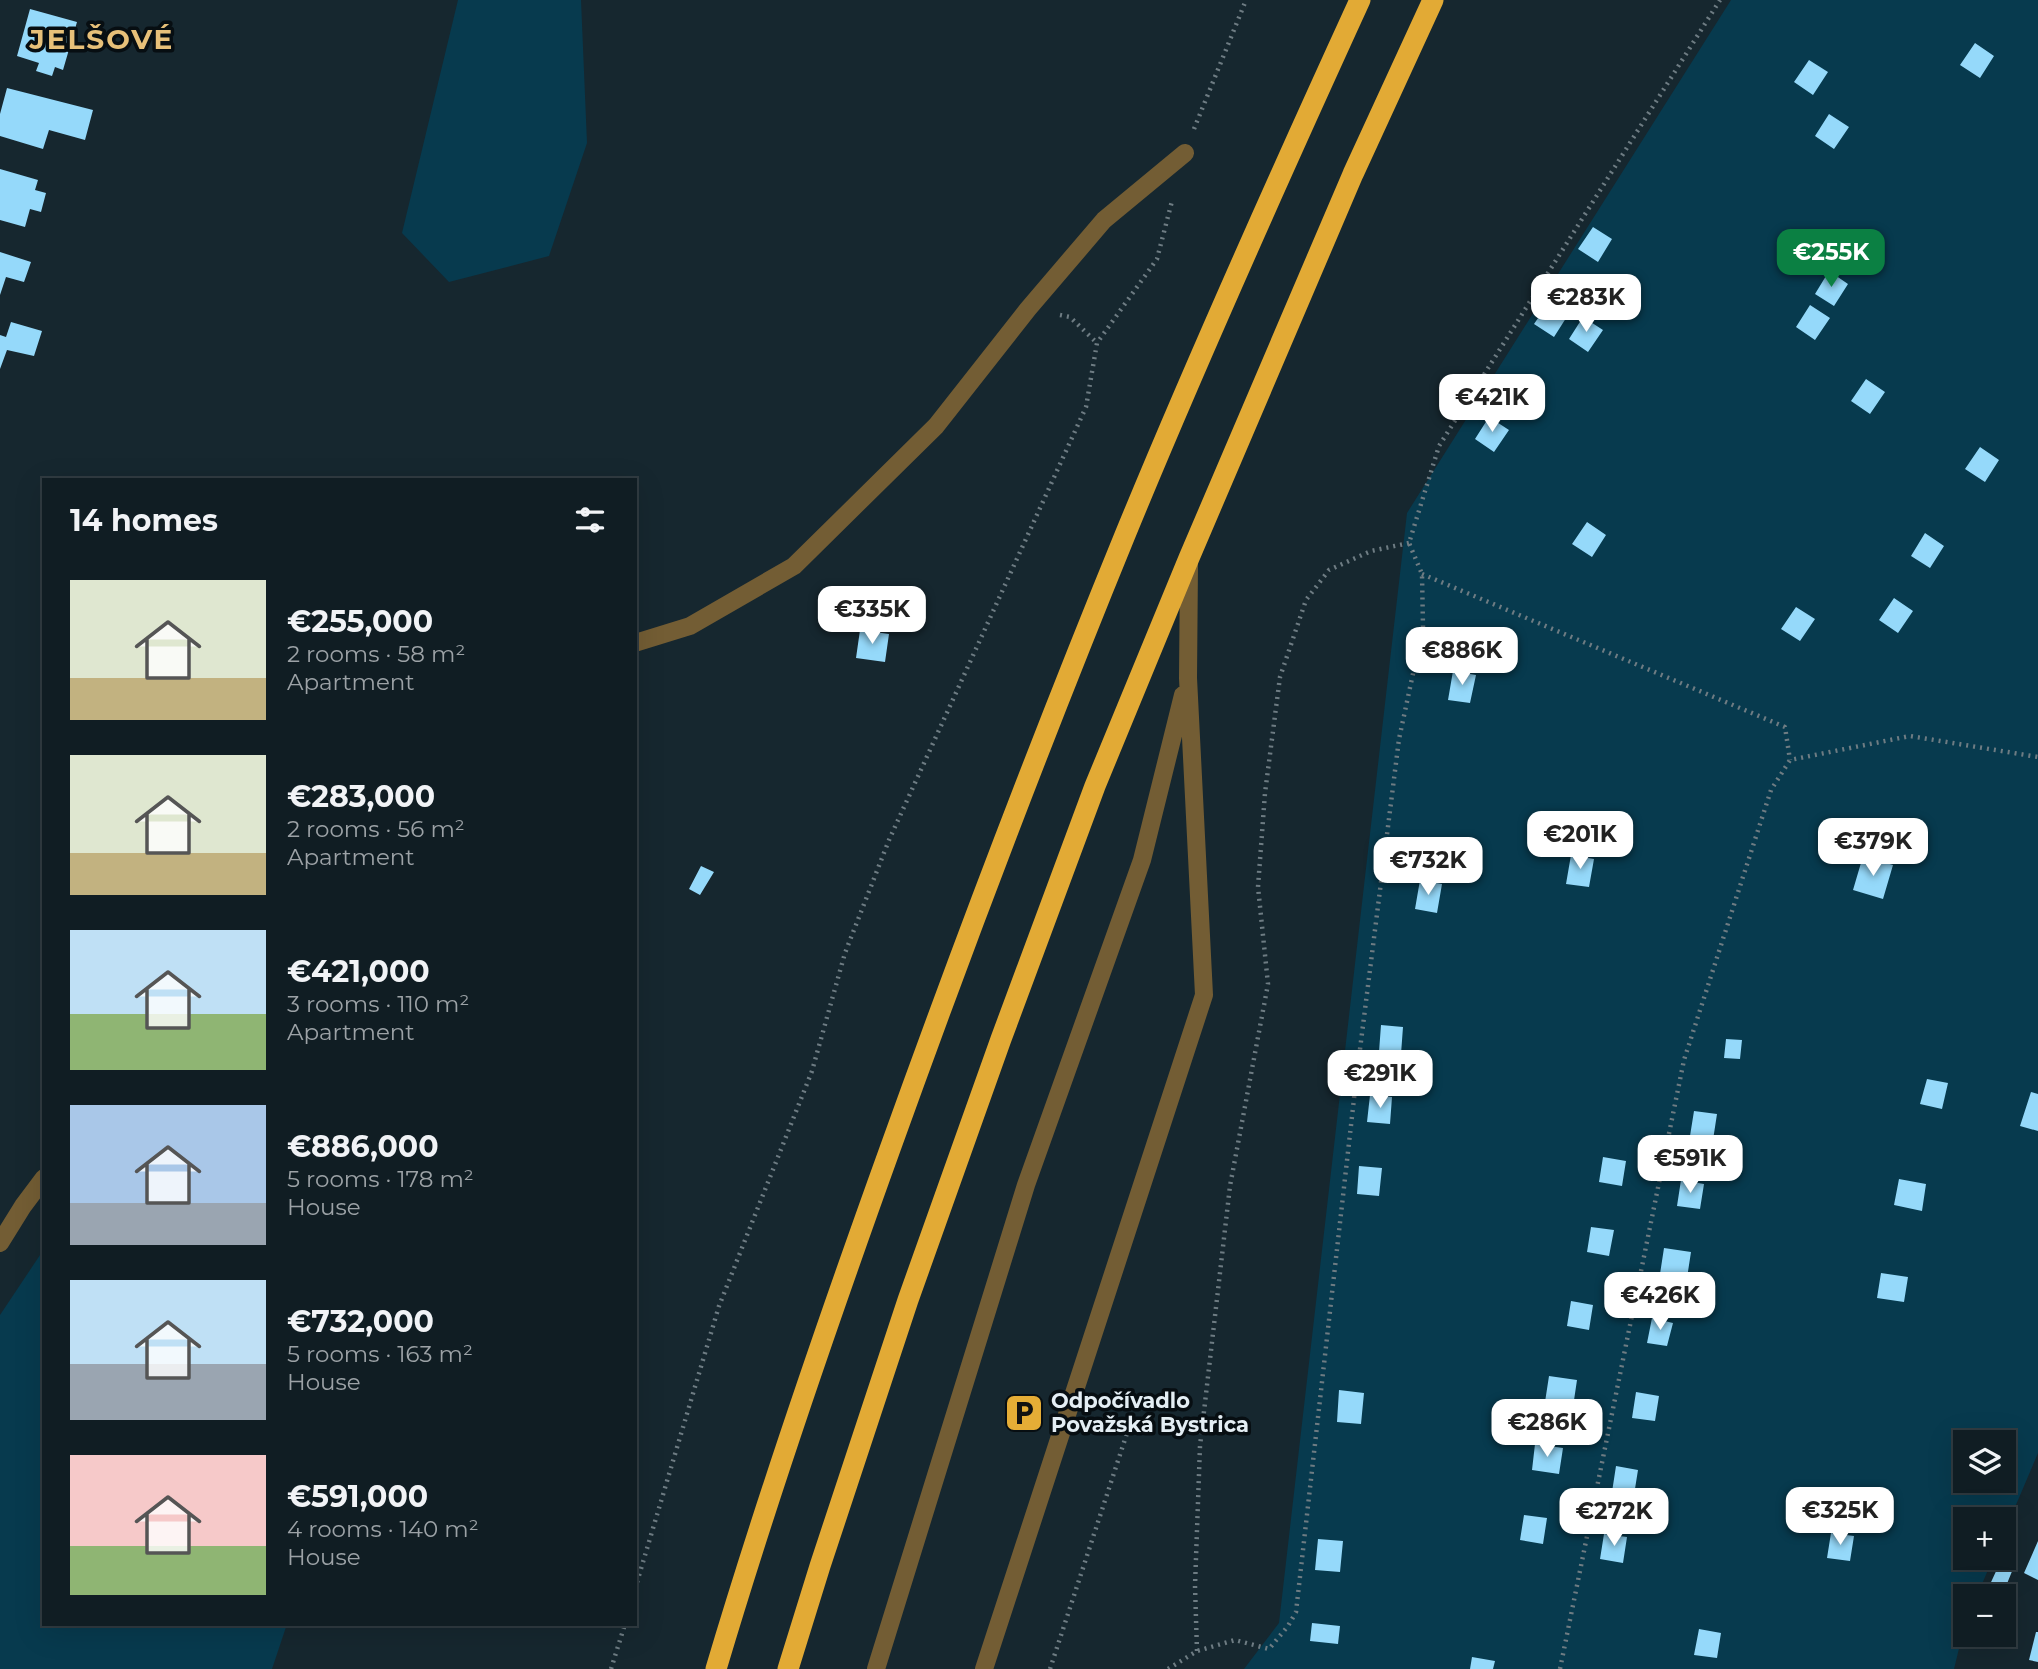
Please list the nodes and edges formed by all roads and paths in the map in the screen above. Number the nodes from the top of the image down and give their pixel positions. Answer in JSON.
{"nodes":[{"id":1,"x":1360,"y":0,"type":"edge"},
{"id":2,"x":1433,"y":0,"type":"edge"},
{"id":3,"x":1720,"y":0,"type":"edge"},
{"id":4,"x":1185,"y":153,"type":"dead end"},
{"id":5,"x":1028,"y":309,"type":"junction"},
{"id":6,"x":1409,"y":543,"type":"junction"},
{"id":7,"x":1189,"y":558,"type":"junction"},
{"id":8,"x":1422,"y":573,"type":"junction"},
{"id":9,"x":637,"y":642,"type":"edge"},
{"id":10,"x":1188,"y":678,"type":"junction"},
{"id":11,"x":2038,"y":757,"type":"edge"},
{"id":12,"x":1790,"y":760,"type":"junction"},
{"id":13,"x":42,"y":1181,"type":"edge"},
{"id":14,"x":0,"y":1244,"type":"edge"},
{"id":15,"x":1130,"y":1424,"type":"dead end"},
{"id":16,"x":637,"y":1582,"type":"edge"},
{"id":17,"x":624,"y":1626,"type":"edge"},
{"id":18,"x":1197,"y":1651,"type":"junction"},
{"id":19,"x":611,"y":1669,"type":"edge"},
{"id":20,"x":716,"y":1669,"type":"edge"},
{"id":21,"x":788,"y":1669,"type":"edge"},
{"id":22,"x":876,"y":1669,"type":"edge"},
{"id":23,"x":984,"y":1669,"type":"edge"},
{"id":24,"x":1050,"y":1669,"type":"edge"},
{"id":25,"x":1168,"y":1669,"type":"edge"},
{"id":26,"x":1560,"y":1669,"type":"edge"}],
"edges":[{"from":1,"to":20,"type":"highway"},
{"from":2,"to":7,"type":"highway"},
{"from":3,"to":6,"type":"path"},
{"from":4,"to":5,"type":"street"},
{"from":5,"to":9,"type":"street"},
{"from":5,"to":16,"type":"path"},
{"from":6,"to":8,"type":"path"},
{"from":6,"to":18,"type":"path"},
{"from":7,"to":10,"type":"street"},
{"from":7,"to":21,"type":"highway"},
{"from":8,"to":12,"type":"path"},
{"from":8,"to":18,"type":"path"},
{"from":10,"to":22,"type":"street"},
{"from":10,"to":23,"type":"street"},
{"from":11,"to":12,"type":"path"},
{"from":12,"to":26,"type":"path"},
{"from":13,"to":14,"type":"street"},
{"from":15,"to":24,"type":"path"},
{"from":17,"to":19,"type":"path"},
{"from":18,"to":25,"type":"path"}]}
